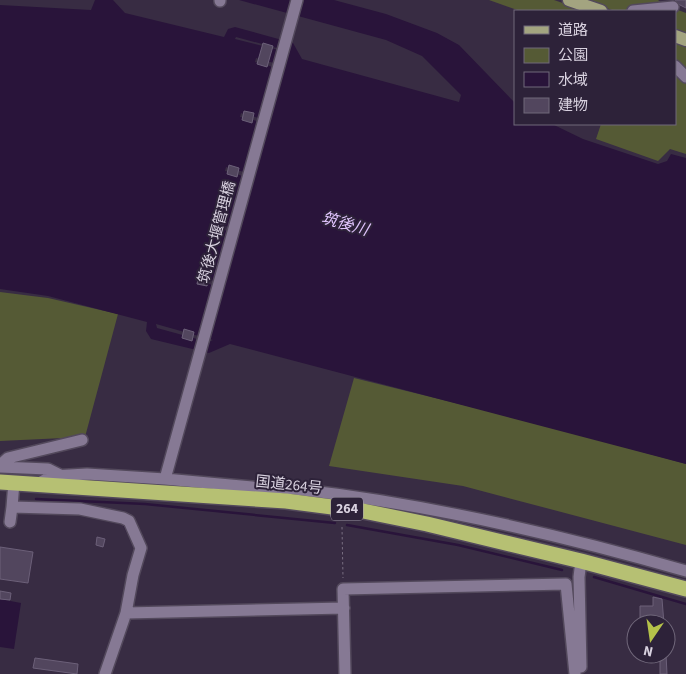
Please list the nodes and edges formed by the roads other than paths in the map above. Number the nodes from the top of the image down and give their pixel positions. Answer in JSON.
{"nodes":[{"id":1,"x":296,"y":0,"type":"edge"},
{"id":2,"x":569,"y":0,"type":"edge"},
{"id":3,"x":673,"y":7,"type":"dead end"},
{"id":4,"x":598,"y":10,"type":"edge"},
{"id":5,"x":643,"y":10,"type":"edge"},
{"id":6,"x":676,"y":67,"type":"edge"},
{"id":7,"x":686,"y":77,"type":"edge"},
{"id":8,"x":82,"y":440,"type":"dead end"},
{"id":9,"x":0,"y":466,"type":"edge"},
{"id":10,"x":62,"y":476,"type":"junction"},
{"id":11,"x":166,"y":476,"type":"junction"},
{"id":12,"x":7,"y":482,"type":"edge"},
{"id":13,"x":39,"y":483,"type":"junction"},
{"id":14,"x":270,"y":492,"type":"junction"},
{"id":15,"x":286,"y":501,"type":"junction"},
{"id":16,"x":12,"y":507,"type":"junction"},
{"id":17,"x":10,"y":522,"type":"dead end"},
{"id":18,"x":581,"y":561,"type":"junction"},
{"id":19,"x":686,"y":571,"type":"edge"},
{"id":20,"x":686,"y":589,"type":"edge"},
{"id":21,"x":344,"y":608,"type":"junction"},
{"id":22,"x":126,"y":613,"type":"junction"},
{"id":23,"x":110,"y":660,"type":"junction"},
{"id":24,"x":105,"y":674,"type":"edge"},
{"id":25,"x":112,"y":674,"type":"edge"},
{"id":26,"x":345,"y":674,"type":"edge"},
{"id":27,"x":575,"y":674,"type":"edge"},
{"id":28,"x":581,"y":674,"type":"edge"}],
"edges":[{"from":1,"to":11,"type":"street","name":"筑後大堰管理橋"},
{"from":2,"to":4,"type":"main road"},
{"from":3,"to":5,"type":"street"},
{"from":6,"to":7,"type":"street"},
{"from":8,"to":9,"type":"street"},
{"from":9,"to":10,"type":"street"},
{"from":10,"to":11,"type":"street"},
{"from":10,"to":13,"type":"street"},
{"from":11,"to":14,"type":"street"},
{"from":12,"to":13,"type":"highway","name":"国道264号","number":"264"},
{"from":12,"to":16,"type":"street"},
{"from":13,"to":15,"type":"highway","name":"国道264号","number":"264"},
{"from":14,"to":15,"type":"street"},
{"from":14,"to":19,"type":"street"},
{"from":15,"to":18,"type":"highway","name":"国道264号","number":"264"},
{"from":16,"to":17,"type":"street"},
{"from":16,"to":22,"type":"street"},
{"from":18,"to":20,"type":"highway","name":"国道264号","number":"264"},
{"from":18,"to":28,"type":"street"},
{"from":21,"to":22,"type":"street"},
{"from":21,"to":26,"type":"street"},
{"from":21,"to":27,"type":"street"},
{"from":22,"to":23,"type":"street"},
{"from":23,"to":24,"type":"street"},
{"from":23,"to":25,"type":"street"}]}
